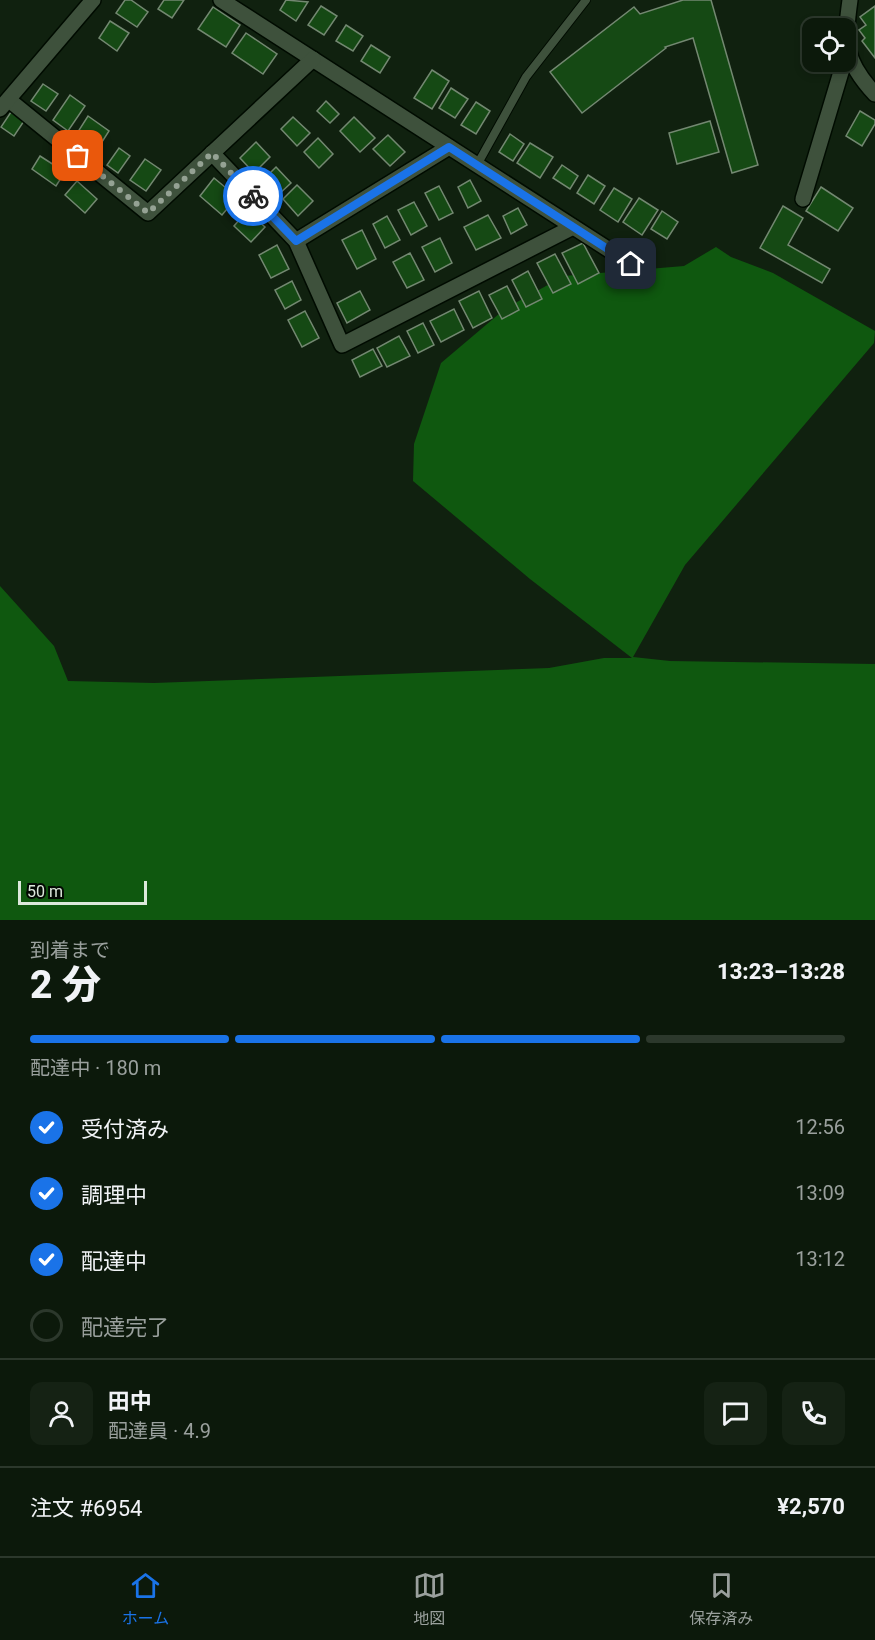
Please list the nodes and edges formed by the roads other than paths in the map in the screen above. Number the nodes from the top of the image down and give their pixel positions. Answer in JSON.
{"nodes":[{"id":1,"x":93,"y":0,"type":"edge"},
{"id":2,"x":221,"y":0,"type":"edge"},
{"id":3,"x":586,"y":0,"type":"edge"},
{"id":4,"x":850,"y":0,"type":"edge"},
{"id":5,"x":849,"y":18,"type":"edge"},
{"id":6,"x":313,"y":59,"type":"junction"},
{"id":7,"x":856,"y":71,"type":"edge"},
{"id":8,"x":841,"y":72,"type":"edge"},
{"id":9,"x":875,"y":94,"type":"edge"},
{"id":10,"x":4,"y":104,"type":"edge"},
{"id":11,"x":449,"y":147,"type":"junction"},
{"id":12,"x":212,"y":153,"type":"junction"},
{"id":13,"x":477,"y":165,"type":"junction"},
{"id":14,"x":803,"y":199,"type":"dead end"},
{"id":15,"x":573,"y":227,"type":"junction"},
{"id":16,"x":296,"y":241,"type":"junction"},
{"id":17,"x":631,"y":264,"type":"dead end"}],
"edges":[{"from":1,"to":10,"type":"street"},
{"from":2,"to":6,"type":"street"},
{"from":3,"to":13,"type":"lane"},
{"from":4,"to":5,"type":"street"},
{"from":6,"to":11,"type":"street"},
{"from":6,"to":12,"type":"street"},
{"from":7,"to":9,"type":"street"},
{"from":8,"to":14,"type":"street"},
{"from":10,"to":12,"type":"street"},
{"from":11,"to":13,"type":"street"},
{"from":11,"to":16,"type":"street"},
{"from":12,"to":16,"type":"street"},
{"from":13,"to":15,"type":"street"},
{"from":15,"to":16,"type":"street"},
{"from":15,"to":17,"type":"street"}]}
